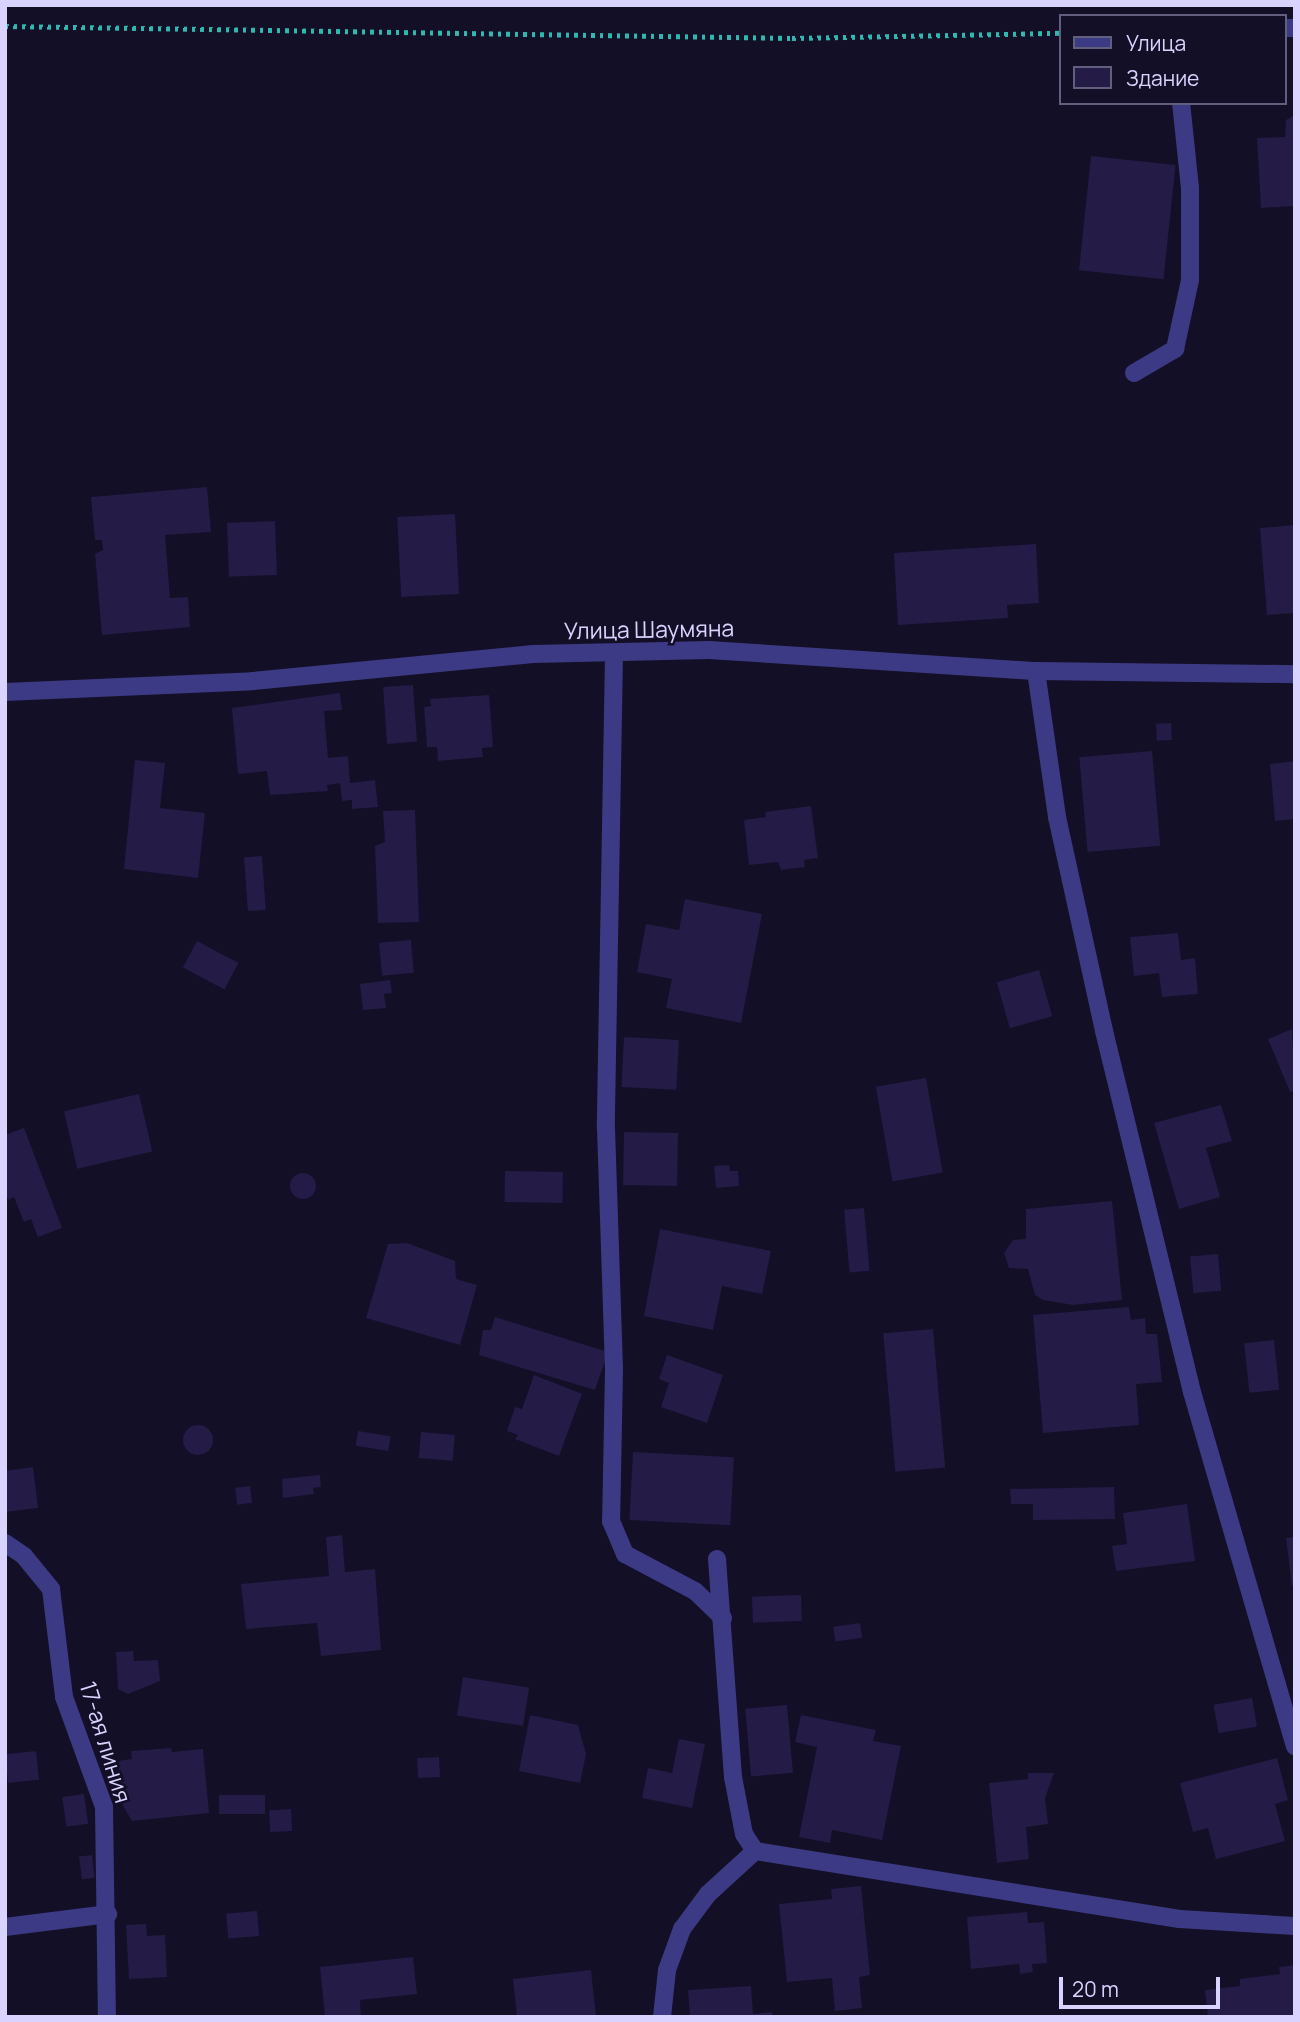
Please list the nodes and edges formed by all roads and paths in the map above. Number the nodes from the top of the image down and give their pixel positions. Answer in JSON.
{"nodes":[{"id":1,"x":5,"y":26,"type":"edge"},
{"id":2,"x":1058,"y":33,"type":"edge"},
{"id":3,"x":1181,"y":105,"type":"edge"},
{"id":4,"x":1134,"y":373,"type":"dead end"},
{"id":5,"x":614,"y":655,"type":"junction"},
{"id":6,"x":1035,"y":671,"type":"junction"},
{"id":7,"x":1295,"y":674,"type":"edge"},
{"id":8,"x":5,"y":692,"type":"edge"},
{"id":9,"x":5,"y":1543,"type":"edge"},
{"id":10,"x":717,"y":1559,"type":"dead end"},
{"id":11,"x":723,"y":1618,"type":"junction"},
{"id":12,"x":1295,"y":1746,"type":"edge"},
{"id":13,"x":755,"y":1850,"type":"junction"},
{"id":14,"x":107,"y":1914,"type":"junction"},
{"id":15,"x":1295,"y":1926,"type":"edge"},
{"id":16,"x":5,"y":1927,"type":"edge"},
{"id":17,"x":107,"y":2017,"type":"edge"},
{"id":18,"x":662,"y":2017,"type":"edge"}],
"edges":[{"from":1,"to":2,"type":"path"},
{"from":3,"to":4,"type":"street"},
{"from":5,"to":6,"type":"street","name":"Улица Шаумяна"},
{"from":5,"to":8,"type":"street","name":"Улица Шаумяна"},
{"from":5,"to":11,"type":"street"},
{"from":6,"to":7,"type":"street","name":"Улица Шаумяна"},
{"from":6,"to":12,"type":"street"},
{"from":9,"to":14,"type":"street","name":"17-ая линия"},
{"from":10,"to":11,"type":"street"},
{"from":11,"to":13,"type":"street"},
{"from":13,"to":15,"type":"street"},
{"from":13,"to":18,"type":"street"},
{"from":14,"to":16,"type":"street"},
{"from":14,"to":17,"type":"street","name":"17-ая линия"}]}
